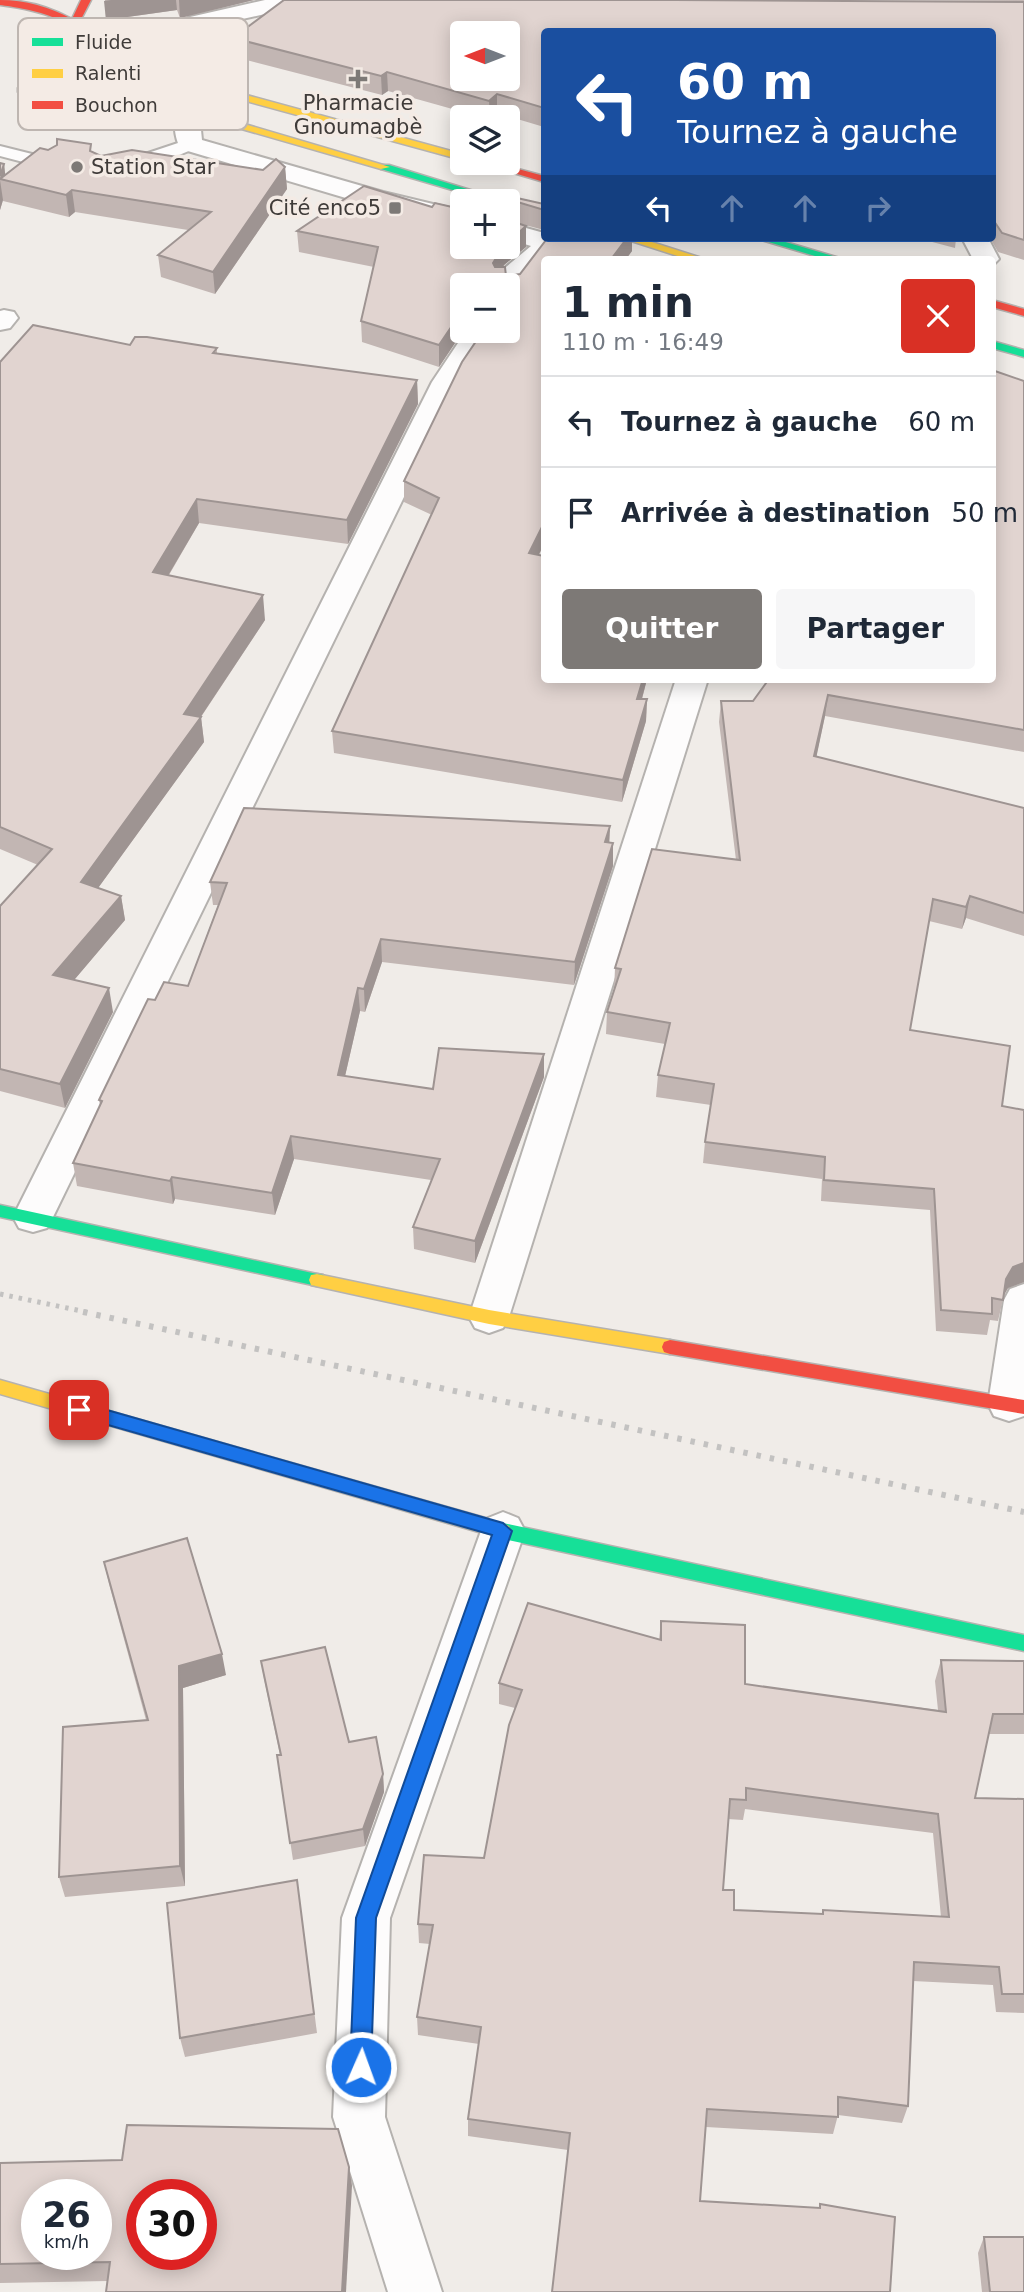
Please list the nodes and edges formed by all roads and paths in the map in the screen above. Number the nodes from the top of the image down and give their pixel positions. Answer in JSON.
{"nodes":[{"id":1,"x":86,"y":0,"type":"edge"},
{"id":2,"x":327,"y":0,"type":"edge"},
{"id":3,"x":0,"y":2,"type":"edge"},
{"id":4,"x":63,"y":18,"type":"edge"},
{"id":5,"x":82,"y":18,"type":"edge"},
{"id":6,"x":216,"y":18,"type":"edge"},
{"id":7,"x":248,"y":99,"type":"edge"},
{"id":8,"x":248,"y":128,"type":"edge"},
{"id":9,"x":189,"y":130,"type":"edge"},
{"id":10,"x":190,"y":144,"type":"junction"},
{"id":11,"x":450,"y":154,"type":"edge"},
{"id":12,"x":5,"y":156,"type":"edge"},
{"id":13,"x":50,"y":164,"type":"edge"},
{"id":14,"x":117,"y":168,"type":"edge"},
{"id":15,"x":520,"y":172,"type":"edge"},
{"id":16,"x":541,"y":178,"type":"edge"},
{"id":17,"x":460,"y":189,"type":"edge"},
{"id":18,"x":450,"y":216,"type":"edge"},
{"id":19,"x":520,"y":234,"type":"edge"},
{"id":20,"x":541,"y":239,"type":"edge"},
{"id":21,"x":552,"y":242,"type":"joint"},
{"id":22,"x":641,"y":242,"type":"edge"},
{"id":23,"x":775,"y":242,"type":"edge"},
{"id":24,"x":598,"y":256,"type":"edge"},
{"id":25,"x":689,"y":256,"type":"edge"},
{"id":26,"x":826,"y":256,"type":"edge"},
{"id":27,"x":516,"y":273,"type":"edge"},
{"id":28,"x":996,"y":304,"type":"edge"},
{"id":29,"x":1024,"y":313,"type":"edge"},
{"id":30,"x":472,"y":343,"type":"edge"},
{"id":31,"x":996,"y":345,"type":"edge"},
{"id":32,"x":1024,"y":354,"type":"edge"},
{"id":33,"x":691,"y":683,"type":"edge"},
{"id":34,"x":0,"y":1210,"type":"edge"},
{"id":35,"x":33,"y":1217,"type":"junction"},
{"id":36,"x":1024,"y":1300,"type":"edge"},
{"id":37,"x":489,"y":1317,"type":"junction"},
{"id":38,"x":0,"y":1387,"type":"edge"},
{"id":39,"x":1016,"y":1406,"type":"edge"},
{"id":40,"x":503,"y":1531,"type":"junction"},
{"id":41,"x":1024,"y":1643,"type":"edge"},
{"id":42,"x":415,"y":2292,"type":"edge"}],
"edges":[{"from":1,"to":5,"type":"main road"},
{"from":2,"to":6,"type":"street"},
{"from":3,"to":4,"type":"main road"},
{"from":7,"to":11,"type":"main road"},
{"from":8,"to":17,"type":"main road"},
{"from":9,"to":10,"type":"street"},
{"from":10,"to":14,"type":"lane"},
{"from":10,"to":18,"type":"street"},
{"from":12,"to":13,"type":"lane"},
{"from":15,"to":16,"type":"main road"},
{"from":19,"to":20,"type":"street"},
{"from":21,"to":24,"type":"street"},
{"from":21,"to":27,"type":"street"},
{"from":22,"to":25,"type":"main road"},
{"from":23,"to":26,"type":"main road"},
{"from":28,"to":29,"type":"main road"},
{"from":30,"to":35,"type":"street"},
{"from":31,"to":32,"type":"main road"},
{"from":33,"to":37,"type":"street"},
{"from":34,"to":35,"type":"main road"},
{"from":35,"to":37,"type":"main road"},
{"from":36,"to":39,"type":"street"},
{"from":37,"to":39,"type":"main road"},
{"from":38,"to":40,"type":"main road"},
{"from":40,"to":41,"type":"main road"},
{"from":40,"to":42,"type":"street"}]}
